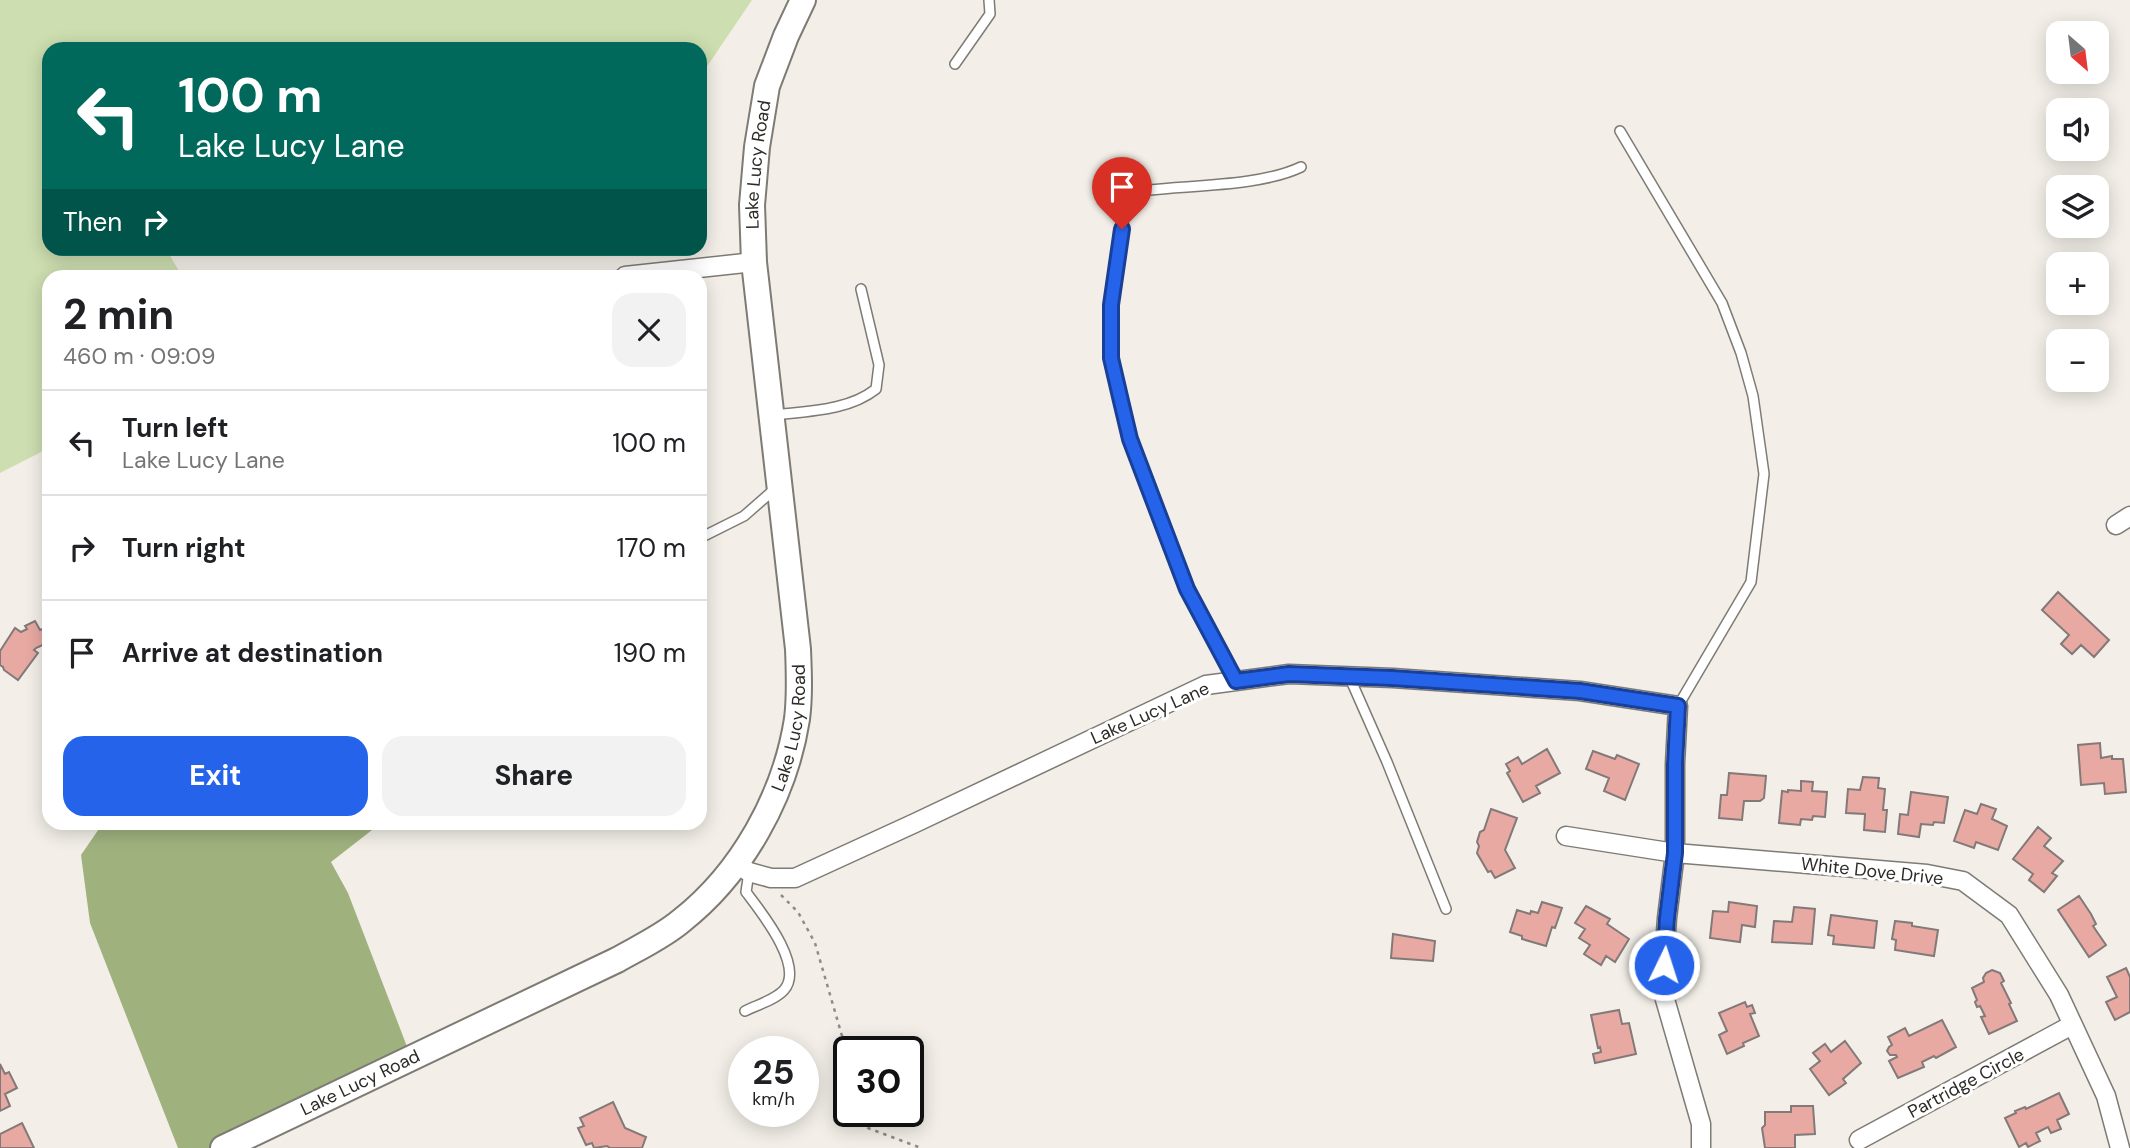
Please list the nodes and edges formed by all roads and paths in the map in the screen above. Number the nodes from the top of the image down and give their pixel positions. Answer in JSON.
{"nodes":[{"id":1,"x":803,"y":0,"type":"edge"},
{"id":2,"x":989,"y":0,"type":"edge"},
{"id":3,"x":955,"y":64,"type":"dead end"},
{"id":4,"x":1620,"y":131,"type":"dead end"},
{"id":5,"x":1301,"y":167,"type":"dead end"},
{"id":6,"x":754,"y":262,"type":"junction"},
{"id":7,"x":680,"y":270,"type":"edge"},
{"id":8,"x":861,"y":289,"type":"dead end"},
{"id":9,"x":772,"y":415,"type":"junction"},
{"id":10,"x":780,"y":484,"type":"junction"},
{"id":11,"x":707,"y":534,"type":"edge"},
{"id":12,"x":1349,"y":676,"type":"junction"},
{"id":13,"x":1236,"y":681,"type":"junction"},
{"id":14,"x":1678,"y":706,"type":"junction"},
{"id":15,"x":1566,"y":836,"type":"dead end"},
{"id":16,"x":1675,"y":853,"type":"junction"},
{"id":17,"x":743,"y":868,"type":"junction"},
{"id":18,"x":771,"y":878,"type":"junction"},
{"id":19,"x":1446,"y":909,"type":"dead end"},
{"id":20,"x":745,"y":1011,"type":"dead end"},
{"id":21,"x":2072,"y":1025,"type":"junction"},
{"id":22,"x":842,"y":1036,"type":"edge"},
{"id":23,"x":868,"y":1127,"type":"edge"},
{"id":24,"x":1859,"y":1140,"type":"dead end"},
{"id":25,"x":223,"y":1148,"type":"edge"},
{"id":26,"x":921,"y":1148,"type":"edge"},
{"id":27,"x":1701,"y":1148,"type":"edge"},
{"id":28,"x":2120,"y":1148,"type":"edge"}],
"edges":[{"from":1,"to":6,"type":"street","name":"Lake Lucy Road"},
{"from":2,"to":3,"type":"lane"},
{"from":4,"to":14,"type":"lane"},
{"from":5,"to":13,"type":"lane"},
{"from":6,"to":7,"type":"street"},
{"from":6,"to":9,"type":"street","name":"Lake Lucy Road"},
{"from":8,"to":9,"type":"lane"},
{"from":9,"to":10,"type":"street","name":"Lake Lucy Road"},
{"from":10,"to":11,"type":"lane"},
{"from":10,"to":17,"type":"street","name":"Lake Lucy Road"},
{"from":12,"to":13,"type":"street","name":"Lake Lucy Lane"},
{"from":12,"to":14,"type":"street","name":"Lake Lucy Lane"},
{"from":12,"to":19,"type":"lane"},
{"from":13,"to":18,"type":"street","name":"Lake Lucy Lane"},
{"from":14,"to":16,"type":"street"},
{"from":15,"to":16,"type":"street","name":"White Dove Drive"},
{"from":16,"to":21,"type":"street","name":"White Dove Drive"},
{"from":16,"to":27,"type":"street"},
{"from":17,"to":18,"type":"street","name":"Lake Lucy Lane"},
{"from":17,"to":20,"type":"lane"},
{"from":17,"to":25,"type":"street","name":"Lake Lucy Road"},
{"from":18,"to":22,"type":"path"},
{"from":21,"to":24,"type":"street","name":"Partridge Circle"},
{"from":21,"to":28,"type":"street","name":"White Dove Drive"},
{"from":23,"to":26,"type":"path"}]}
